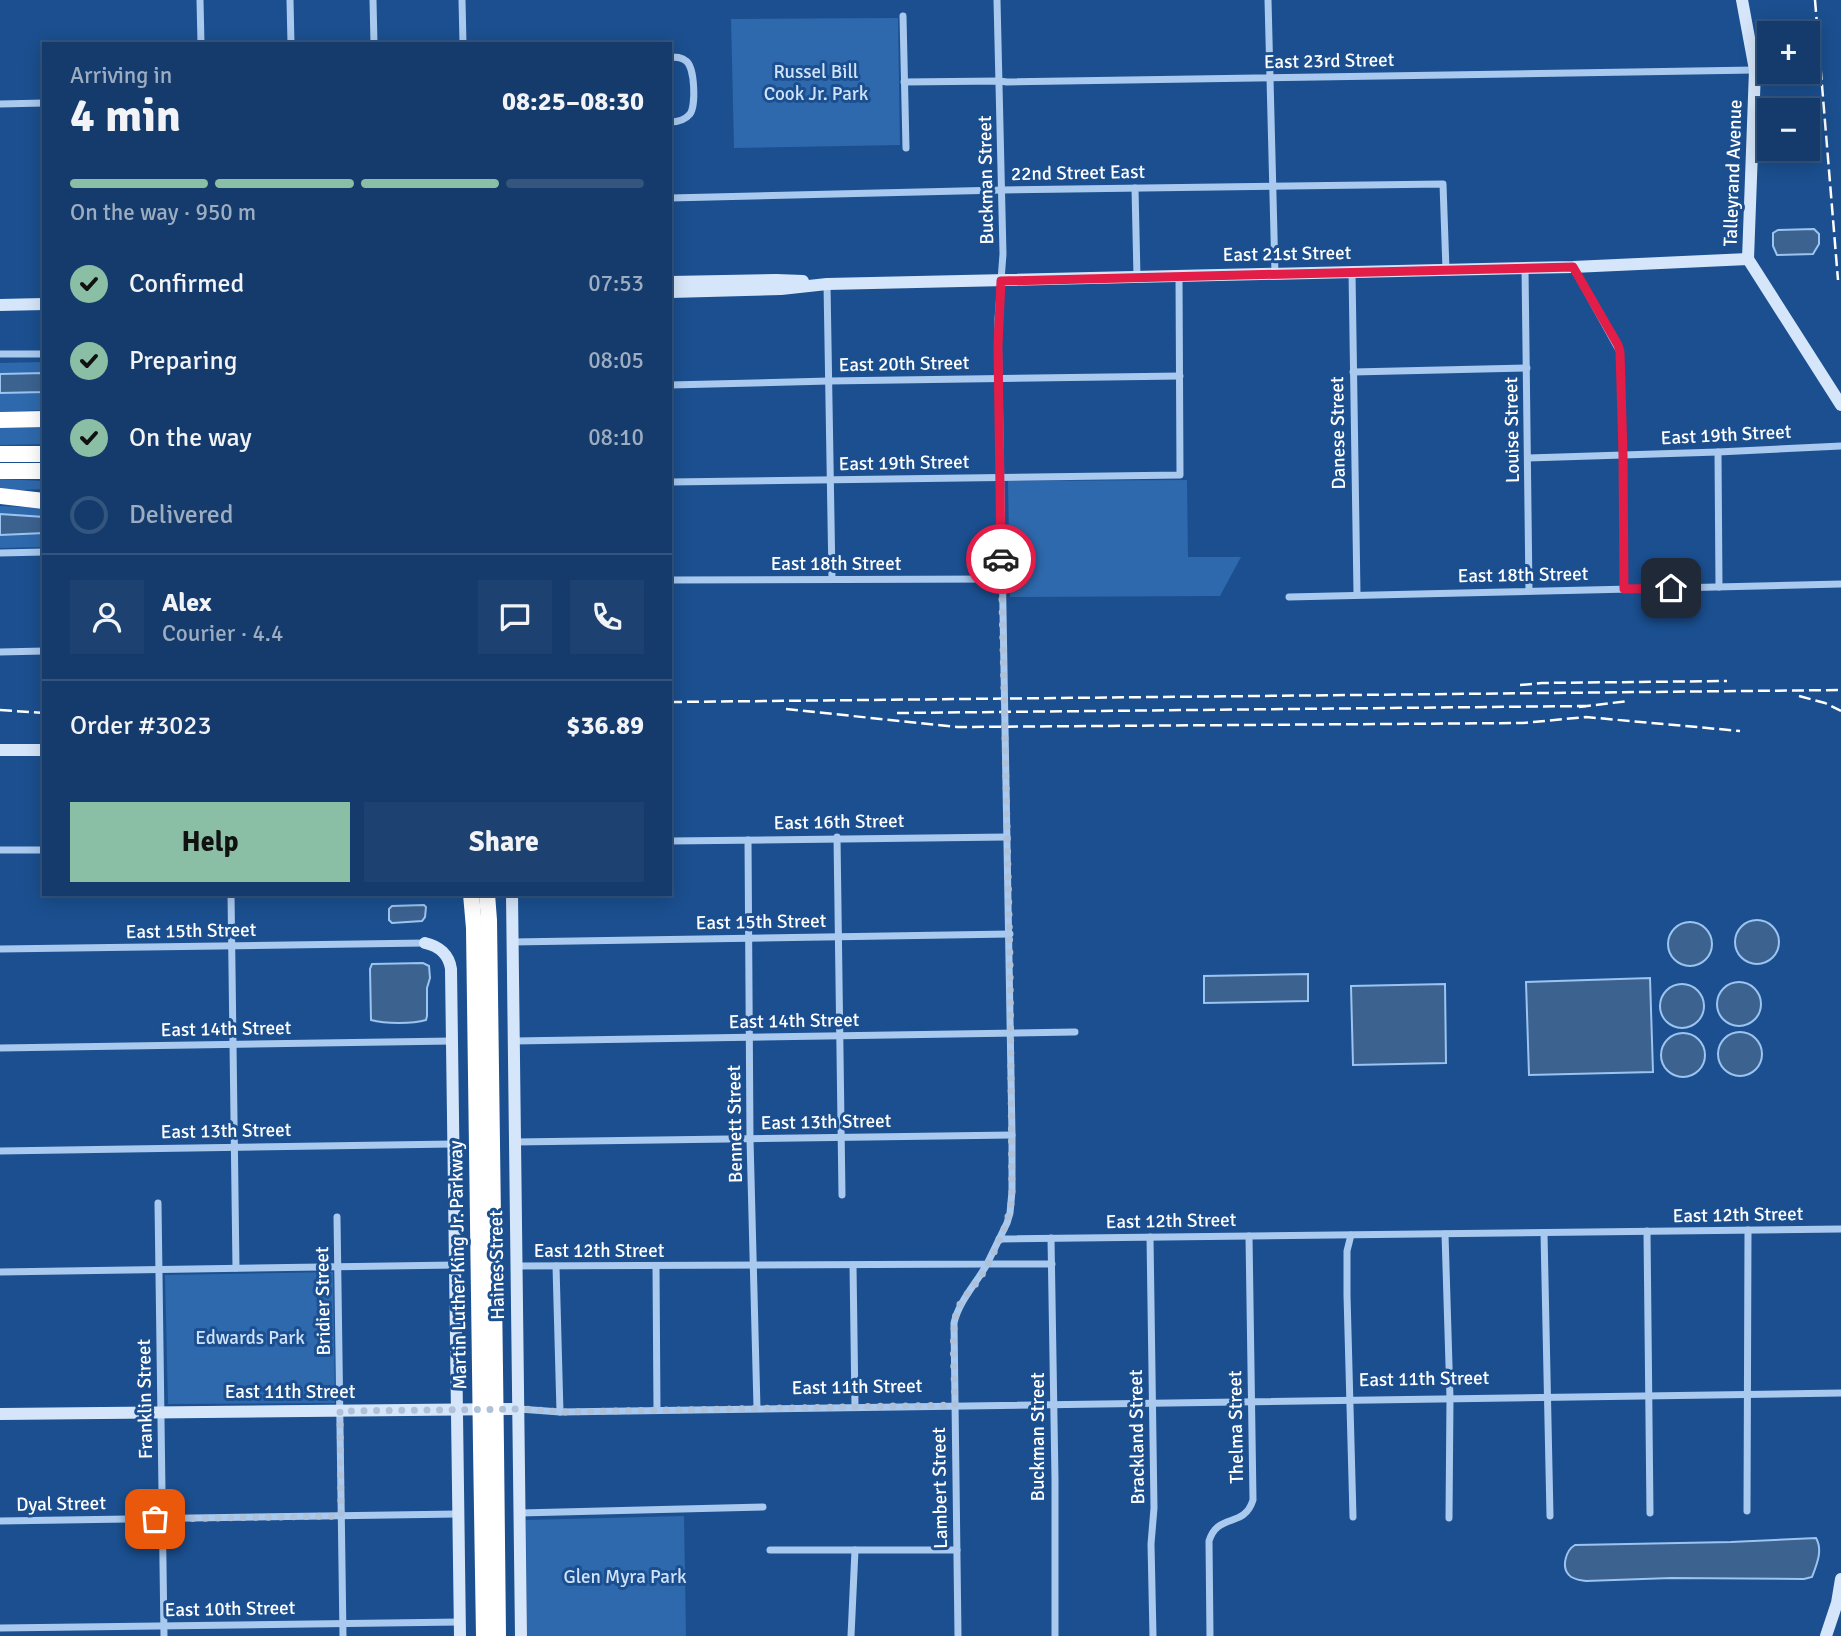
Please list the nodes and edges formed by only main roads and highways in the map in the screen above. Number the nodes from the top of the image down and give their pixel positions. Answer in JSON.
{"nodes":[{"id":1,"x":42,"y":419,"type":"edge"},
{"id":2,"x":2,"y":420,"type":"edge"},
{"id":3,"x":0,"y":454,"type":"edge"},
{"id":4,"x":42,"y":454,"type":"edge"},
{"id":5,"x":0,"y":471,"type":"edge"},
{"id":6,"x":42,"y":471,"type":"edge"},
{"id":7,"x":1,"y":497,"type":"edge"},
{"id":8,"x":42,"y":499,"type":"edge"},
{"id":9,"x":471,"y":896,"type":"edge"},
{"id":10,"x":488,"y":896,"type":"edge"},
{"id":11,"x":488,"y":1369,"type":"junction"},
{"id":12,"x":489,"y":1447,"type":"junction"},
{"id":13,"x":484,"y":1636,"type":"edge"},
{"id":14,"x":498,"y":1636,"type":"edge"}],
"edges":[{"from":1,"to":2,"type":"highway"},
{"from":3,"to":4,"type":"highway"},
{"from":5,"to":6,"type":"highway"},
{"from":7,"to":8,"type":"highway"},
{"from":9,"to":11,"type":"highway","name":"Martin Luther King Jr. Parkway"},
{"from":10,"to":11,"type":"highway","name":"Martin Luther King Jr. Parkway"},
{"from":11,"to":12,"type":"highway","name":"Martin Luther King Jr. Parkway","bridge":true},
{"from":12,"to":13,"type":"highway","name":"Martin Luther King Jr. Parkway"},
{"from":12,"to":14,"type":"highway","name":"Martin Luther King Jr. Parkway"}]}
